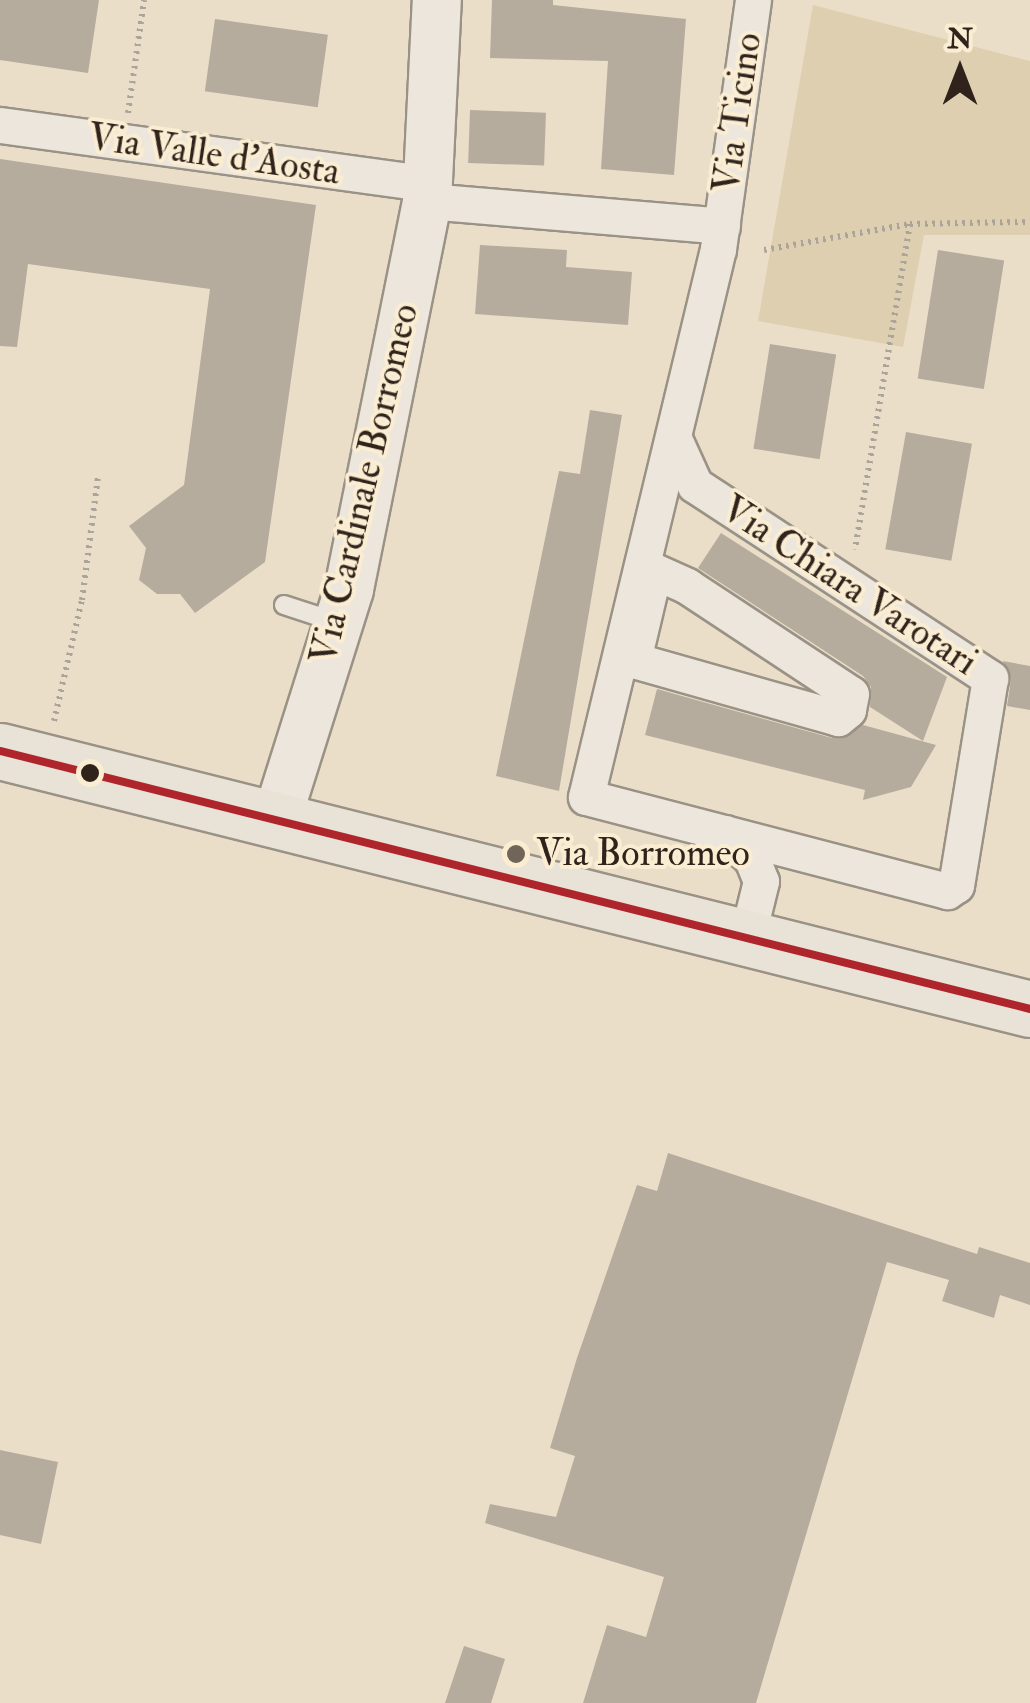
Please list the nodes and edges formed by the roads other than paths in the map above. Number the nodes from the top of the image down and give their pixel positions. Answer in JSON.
{"nodes":[{"id":1,"x":437,"y":0,"type":"edge"},
{"id":2,"x":753,"y":0,"type":"edge"},
{"id":3,"x":0,"y":126,"type":"edge"},
{"id":4,"x":428,"y":193,"type":"junction"},
{"id":5,"x":722,"y":226,"type":"junction"},
{"id":6,"x":676,"y":441,"type":"junction"},
{"id":7,"x":695,"y":485,"type":"junction"},
{"id":8,"x":652,"y":508,"type":"junction"},
{"id":9,"x":284,"y":606,"type":"dead end"},
{"id":10,"x":340,"y":623,"type":"junction"},
{"id":11,"x":633,"y":660,"type":"joint"},
{"id":12,"x":0,"y":752,"type":"edge"},
{"id":13,"x":276,"y":821,"type":"junction"},
{"id":14,"x":725,"y":832,"type":"junction"},
{"id":15,"x":798,"y":851,"type":"junction"},
{"id":16,"x":761,"y":881,"type":"junction"},
{"id":17,"x":747,"y":938,"type":"junction"},
{"id":18,"x":1030,"y":1009,"type":"edge"}],
"edges":[{"from":1,"to":4,"type":"street","name":"Via Cardinale Borromeo"},
{"from":2,"to":5,"type":"street","name":"Via Ticino"},
{"from":3,"to":4,"type":"street","name":"Via Valle d'Aosta"},
{"from":4,"to":5,"type":"street"},
{"from":4,"to":10,"type":"street","name":"Via Cardinale Borromeo"},
{"from":5,"to":6,"type":"street","name":"Via Chiara Varotari"},
{"from":6,"to":7,"type":"street","name":"Via Chiara Varotari"},
{"from":6,"to":8,"type":"street","name":"Via Chiara Varotari"},
{"from":7,"to":8,"type":"street","name":"Via Chiara Varotari"},
{"from":7,"to":15,"type":"street","name":"Via Chiara Varotari"},
{"from":8,"to":14,"type":"street","name":"Via Chiara Varotari"},
{"from":9,"to":10,"type":"lane"},
{"from":10,"to":13,"type":"street","name":"Via Cardinale Borromeo"},
{"from":11,"to":11,"type":"street"},
{"from":12,"to":13,"type":"main road"},
{"from":13,"to":17,"type":"main road"},
{"from":14,"to":15,"type":"street","name":"Via Chiara Varotari"},
{"from":14,"to":16,"type":"street"},
{"from":15,"to":16,"type":"street"},
{"from":16,"to":17,"type":"street"},
{"from":17,"to":18,"type":"main road"}]}
